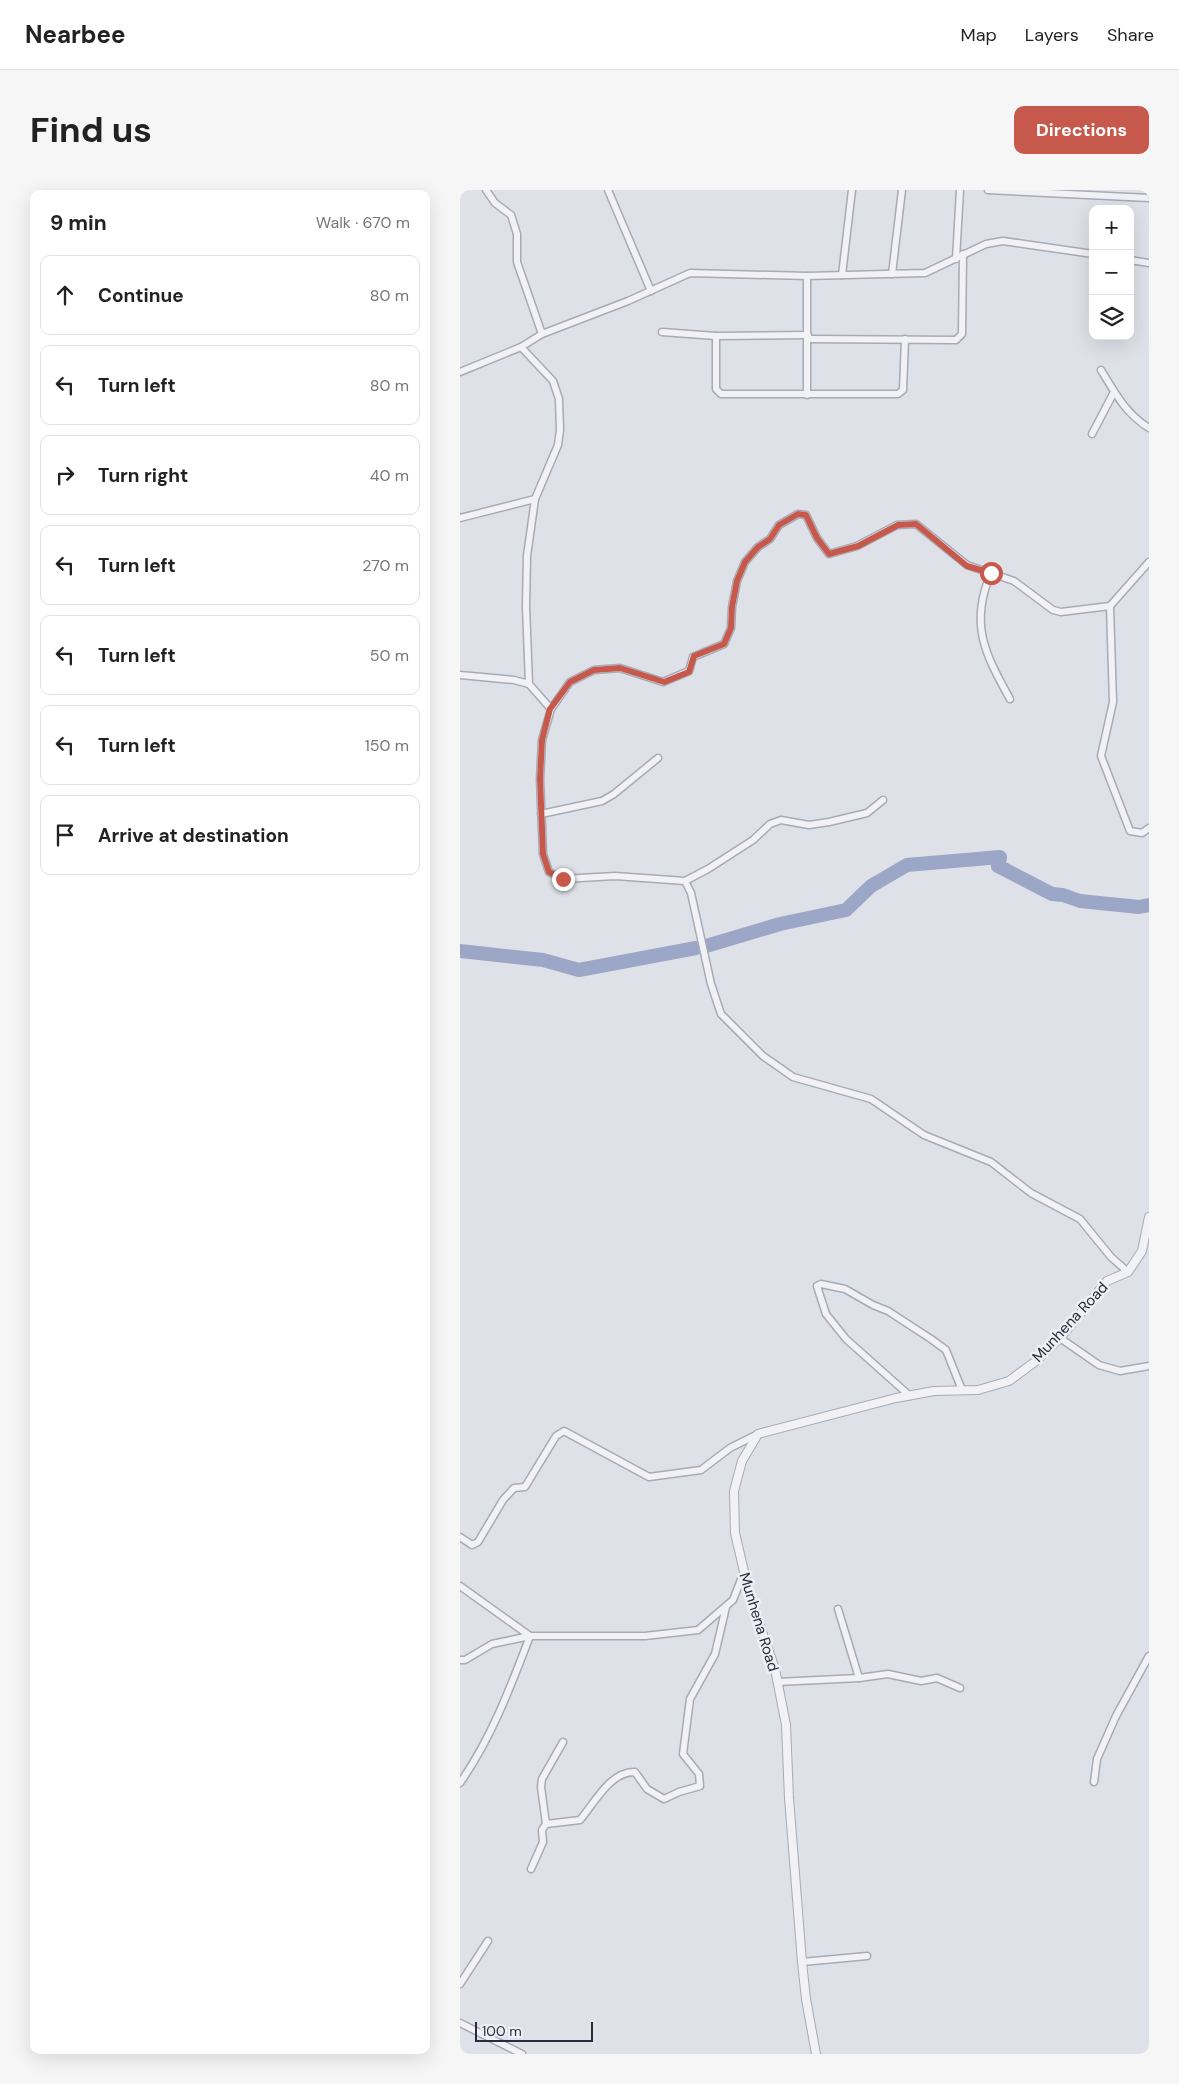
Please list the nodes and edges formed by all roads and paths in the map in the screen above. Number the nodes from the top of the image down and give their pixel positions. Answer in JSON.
{"nodes":[{"id":1,"x":486,"y":190,"type":"edge"},
{"id":2,"x":608,"y":190,"type":"edge"},
{"id":3,"x":852,"y":190,"type":"edge"},
{"id":4,"x":902,"y":190,"type":"edge"},
{"id":5,"x":960,"y":190,"type":"edge"},
{"id":6,"x":988,"y":190,"type":"edge"},
{"id":7,"x":1149,"y":198,"type":"edge"},
{"id":8,"x":1089,"y":253,"type":"edge"},
{"id":9,"x":963,"y":254,"type":"junction"},
{"id":10,"x":956,"y":259,"type":"junction"},
{"id":11,"x":1134,"y":261,"type":"edge"},
{"id":12,"x":1149,"y":263,"type":"edge"},
{"id":13,"x":892,"y":274,"type":"junction"},
{"id":14,"x":807,"y":276,"type":"junction"},
{"id":15,"x":842,"y":276,"type":"junction"},
{"id":16,"x":651,"y":291,"type":"junction"},
{"id":17,"x":662,"y":332,"type":"dead end"},
{"id":18,"x":542,"y":334,"type":"junction"},
{"id":19,"x":716,"y":336,"type":"junction"},
{"id":20,"x":808,"y":337,"type":"junction"},
{"id":21,"x":904,"y":339,"type":"junction"},
{"id":22,"x":521,"y":347,"type":"junction"},
{"id":23,"x":1101,"y":370,"type":"dead end"},
{"id":24,"x":460,"y":372,"type":"edge"},
{"id":25,"x":1114,"y":392,"type":"junction"},
{"id":26,"x":807,"y":395,"type":"junction"},
{"id":27,"x":1149,"y":428,"type":"edge"},
{"id":28,"x":1092,"y":434,"type":"dead end"},
{"id":29,"x":535,"y":499,"type":"junction"},
{"id":30,"x":460,"y":518,"type":"edge"},
{"id":31,"x":1149,"y":562,"type":"edge"},
{"id":32,"x":991,"y":573,"type":"junction"},
{"id":33,"x":1110,"y":606,"type":"junction"},
{"id":34,"x":460,"y":675,"type":"edge"},
{"id":35,"x":529,"y":684,"type":"junction"},
{"id":36,"x":1010,"y":699,"type":"dead end"},
{"id":37,"x":550,"y":709,"type":"junction"},
{"id":38,"x":658,"y":758,"type":"dead end"},
{"id":39,"x":883,"y":800,"type":"dead end"},
{"id":40,"x":541,"y":814,"type":"junction"},
{"id":41,"x":1149,"y":828,"type":"edge"},
{"id":42,"x":685,"y":880,"type":"junction"},
{"id":43,"x":1149,"y":1217,"type":"edge"},
{"id":44,"x":1128,"y":1272,"type":"junction"},
{"id":45,"x":1060,"y":1338,"type":"junction"},
{"id":46,"x":1149,"y":1366,"type":"edge"},
{"id":47,"x":962,"y":1390,"type":"junction"},
{"id":48,"x":910,"y":1396,"type":"junction"},
{"id":49,"x":758,"y":1434,"type":"junction"},
{"id":50,"x":460,"y":1538,"type":"edge"},
{"id":51,"x":744,"y":1572,"type":"junction"},
{"id":52,"x":460,"y":1586,"type":"edge"},
{"id":53,"x":726,"y":1606,"type":"junction"},
{"id":54,"x":838,"y":1610,"type":"dead end"},
{"id":55,"x":530,"y":1636,"type":"junction"},
{"id":56,"x":1149,"y":1656,"type":"edge"},
{"id":57,"x":462,"y":1660,"type":"edge"},
{"id":58,"x":460,"y":1667,"type":"edge"},
{"id":59,"x":859,"y":1678,"type":"junction"},
{"id":60,"x":777,"y":1682,"type":"junction"},
{"id":61,"x":960,"y":1688,"type":"dead end"},
{"id":62,"x":563,"y":1742,"type":"dead end"},
{"id":63,"x":1094,"y":1782,"type":"dead end"},
{"id":64,"x":460,"y":1783,"type":"edge"},
{"id":65,"x":546,"y":1824,"type":"junction"},
{"id":66,"x":531,"y":1869,"type":"dead end"},
{"id":67,"x":488,"y":1942,"type":"dead end"},
{"id":68,"x":867,"y":1956,"type":"dead end"},
{"id":69,"x":802,"y":1962,"type":"junction"},
{"id":70,"x":460,"y":1984,"type":"edge"},
{"id":71,"x":460,"y":2023,"type":"edge"},
{"id":72,"x":522,"y":2054,"type":"edge"},
{"id":73,"x":816,"y":2054,"type":"edge"}],
"edges":[{"from":1,"to":18,"type":"street"},
{"from":2,"to":16,"type":"street"},
{"from":3,"to":15,"type":"street"},
{"from":4,"to":13,"type":"street"},
{"from":5,"to":10,"type":"street"},
{"from":6,"to":7,"type":"street"},
{"from":8,"to":9,"type":"street"},
{"from":9,"to":10,"type":"street"},
{"from":9,"to":21,"type":"street"},
{"from":10,"to":13,"type":"street"},
{"from":11,"to":12,"type":"street"},
{"from":13,"to":15,"type":"street"},
{"from":14,"to":15,"type":"street"},
{"from":14,"to":16,"type":"street"},
{"from":14,"to":20,"type":"street"},
{"from":16,"to":18,"type":"street"},
{"from":17,"to":19,"type":"street"},
{"from":18,"to":22,"type":"street"},
{"from":19,"to":20,"type":"street"},
{"from":19,"to":26,"type":"street"},
{"from":20,"to":21,"type":"street"},
{"from":20,"to":26,"type":"street"},
{"from":21,"to":26,"type":"street"},
{"from":22,"to":24,"type":"street"},
{"from":22,"to":29,"type":"street"},
{"from":23,"to":25,"type":"street"},
{"from":25,"to":27,"type":"street"},
{"from":25,"to":28,"type":"street"},
{"from":29,"to":30,"type":"street"},
{"from":29,"to":35,"type":"street"},
{"from":31,"to":33,"type":"street"},
{"from":32,"to":33,"type":"street"},
{"from":32,"to":36,"type":"street"},
{"from":32,"to":37,"type":"street"},
{"from":33,"to":41,"type":"street"},
{"from":34,"to":35,"type":"street"},
{"from":35,"to":37,"type":"street"},
{"from":37,"to":40,"type":"street"},
{"from":38,"to":40,"type":"street"},
{"from":39,"to":42,"type":"street"},
{"from":40,"to":42,"type":"street"},
{"from":42,"to":44,"type":"street"},
{"from":43,"to":44,"type":"street"},
{"from":44,"to":45,"type":"street","name":"Munhena Road"},
{"from":45,"to":46,"type":"street"},
{"from":45,"to":47,"type":"street","name":"Munhena Road"},
{"from":47,"to":48,"type":"street","name":"Munhena Road"},
{"from":47,"to":48,"type":"street"},
{"from":48,"to":49,"type":"street","name":"Munhena Road"},
{"from":49,"to":50,"type":"street"},
{"from":49,"to":51,"type":"street","name":"Munhena Road"},
{"from":51,"to":53,"type":"street"},
{"from":51,"to":60,"type":"street","name":"Munhena Road"},
{"from":52,"to":55,"type":"street"},
{"from":53,"to":55,"type":"street"},
{"from":53,"to":65,"type":"street"},
{"from":54,"to":59,"type":"street"},
{"from":55,"to":57,"type":"street"},
{"from":55,"to":64,"type":"street"},
{"from":56,"to":63,"type":"street"},
{"from":57,"to":58,"type":"street"},
{"from":59,"to":60,"type":"street"},
{"from":59,"to":61,"type":"street"},
{"from":60,"to":69,"type":"street","name":"Munhena Road"},
{"from":62,"to":65,"type":"street"},
{"from":65,"to":66,"type":"street"},
{"from":67,"to":70,"type":"street"},
{"from":68,"to":69,"type":"street"},
{"from":69,"to":73,"type":"street","name":"Munhena Road"},
{"from":71,"to":72,"type":"street"}]}
